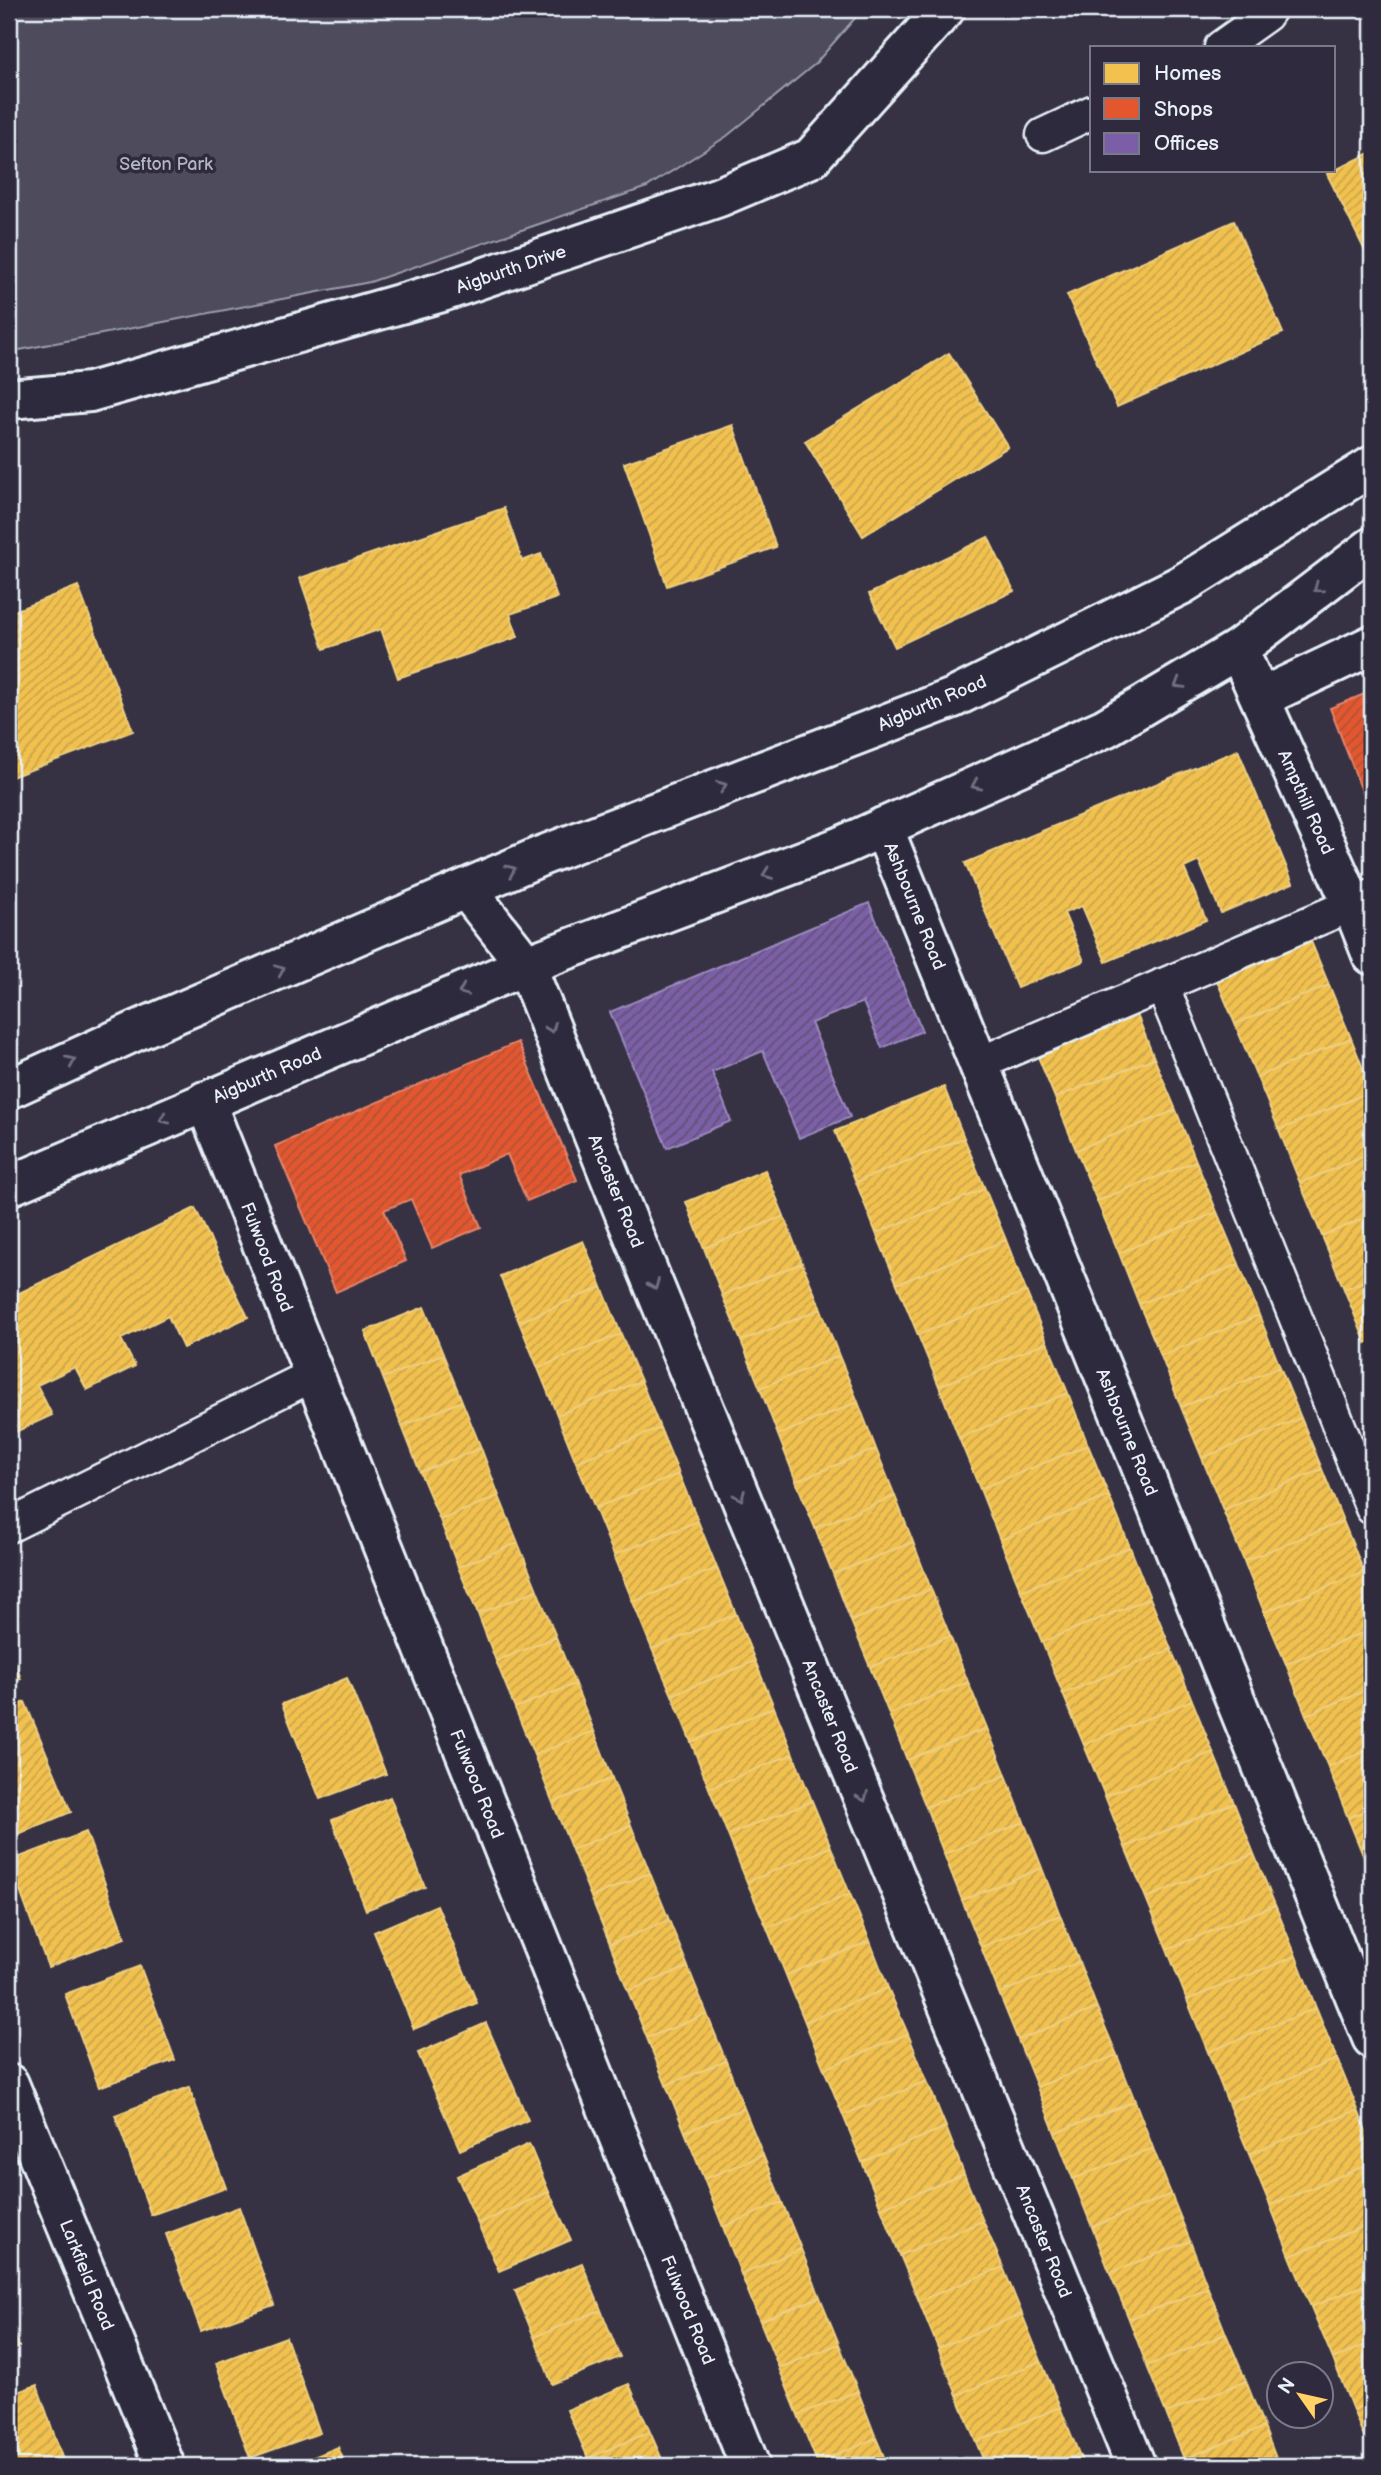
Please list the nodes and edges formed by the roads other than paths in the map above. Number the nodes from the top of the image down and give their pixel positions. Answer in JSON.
{"nodes":[{"id":1,"x":945,"y":9,"type":"edge"},
{"id":2,"x":1270,"y":9,"type":"edge"},
{"id":3,"x":1222,"y":46,"type":"edge"},
{"id":4,"x":1090,"y":113,"type":"edge"},
{"id":5,"x":1044,"y":135,"type":"dead end"},
{"id":6,"x":9,"y":399,"type":"edge"},
{"id":7,"x":1372,"y":466,"type":"edge"},
{"id":8,"x":1372,"y":547,"type":"edge"},
{"id":9,"x":1372,"y":645,"type":"edge"},
{"id":10,"x":1238,"y":649,"type":"junction"},
{"id":11,"x":1260,"y":698,"type":"junction"},
{"id":12,"x":883,"y":827,"type":"junction"},
{"id":13,"x":467,"y":890,"type":"junction"},
{"id":14,"x":1362,"y":900,"type":"edge"},
{"id":15,"x":1372,"y":955,"type":"edge"},
{"id":16,"x":526,"y":965,"type":"junction"},
{"id":17,"x":1162,"y":985,"type":"junction"},
{"id":18,"x":978,"y":1064,"type":"junction"},
{"id":19,"x":9,"y":1089,"type":"edge"},
{"id":20,"x":205,"y":1101,"type":"junction"},
{"id":21,"x":9,"y":1186,"type":"edge"},
{"id":22,"x":313,"y":1375,"type":"junction"},
{"id":23,"x":1372,"y":1508,"type":"edge"},
{"id":24,"x":9,"y":1526,"type":"edge"},
{"id":25,"x":1372,"y":2038,"type":"edge"},
{"id":26,"x":9,"y":2084,"type":"edge"},
{"id":27,"x":165,"y":2466,"type":"edge"},
{"id":28,"x":750,"y":2466,"type":"edge"},
{"id":29,"x":1136,"y":2466,"type":"edge"}],
"edges":[{"from":1,"to":6,"type":"main road","name":"Aigburth Drive"},
{"from":2,"to":3,"type":"lane"},
{"from":4,"to":5,"type":"lane"},
{"from":13,"to":7,"type":"main road","name":"Aigburth Road","one_way":true},
{"from":8,"to":10,"type":"main road","name":"Aigburth Road","one_way":true},
{"from":9,"to":11,"type":"main road"},
{"from":10,"to":11,"type":"main road","name":"Ampthill Road"},
{"from":10,"to":12,"type":"main road","name":"Aigburth Road","one_way":true},
{"from":11,"to":14,"type":"main road","name":"Ampthill Road"},
{"from":12,"to":16,"type":"main road","name":"Aigburth Road","one_way":true},
{"from":12,"to":18,"type":"main road","name":"Ashbourne Road"},
{"from":13,"to":16,"type":"main road"},
{"from":19,"to":13,"type":"main road","name":"Aigburth Road","one_way":true},
{"from":14,"to":15,"type":"main road","name":"Ampthill Road"},
{"from":14,"to":17,"type":"lane"},
{"from":16,"to":20,"type":"main road","name":"Aigburth Road","one_way":true},
{"from":16,"to":29,"type":"main road","name":"Ancaster Road","one_way":true},
{"from":17,"to":18,"type":"lane"},
{"from":17,"to":23,"type":"lane"},
{"from":18,"to":25,"type":"main road","name":"Ashbourne Road"},
{"from":20,"to":21,"type":"main road","name":"Aigburth Road","one_way":true},
{"from":20,"to":22,"type":"main road","name":"Fulwood Road"},
{"from":22,"to":24,"type":"lane"},
{"from":22,"to":28,"type":"main road","name":"Fulwood Road"},
{"from":26,"to":27,"type":"main road","name":"Larkfield Road"}]}
